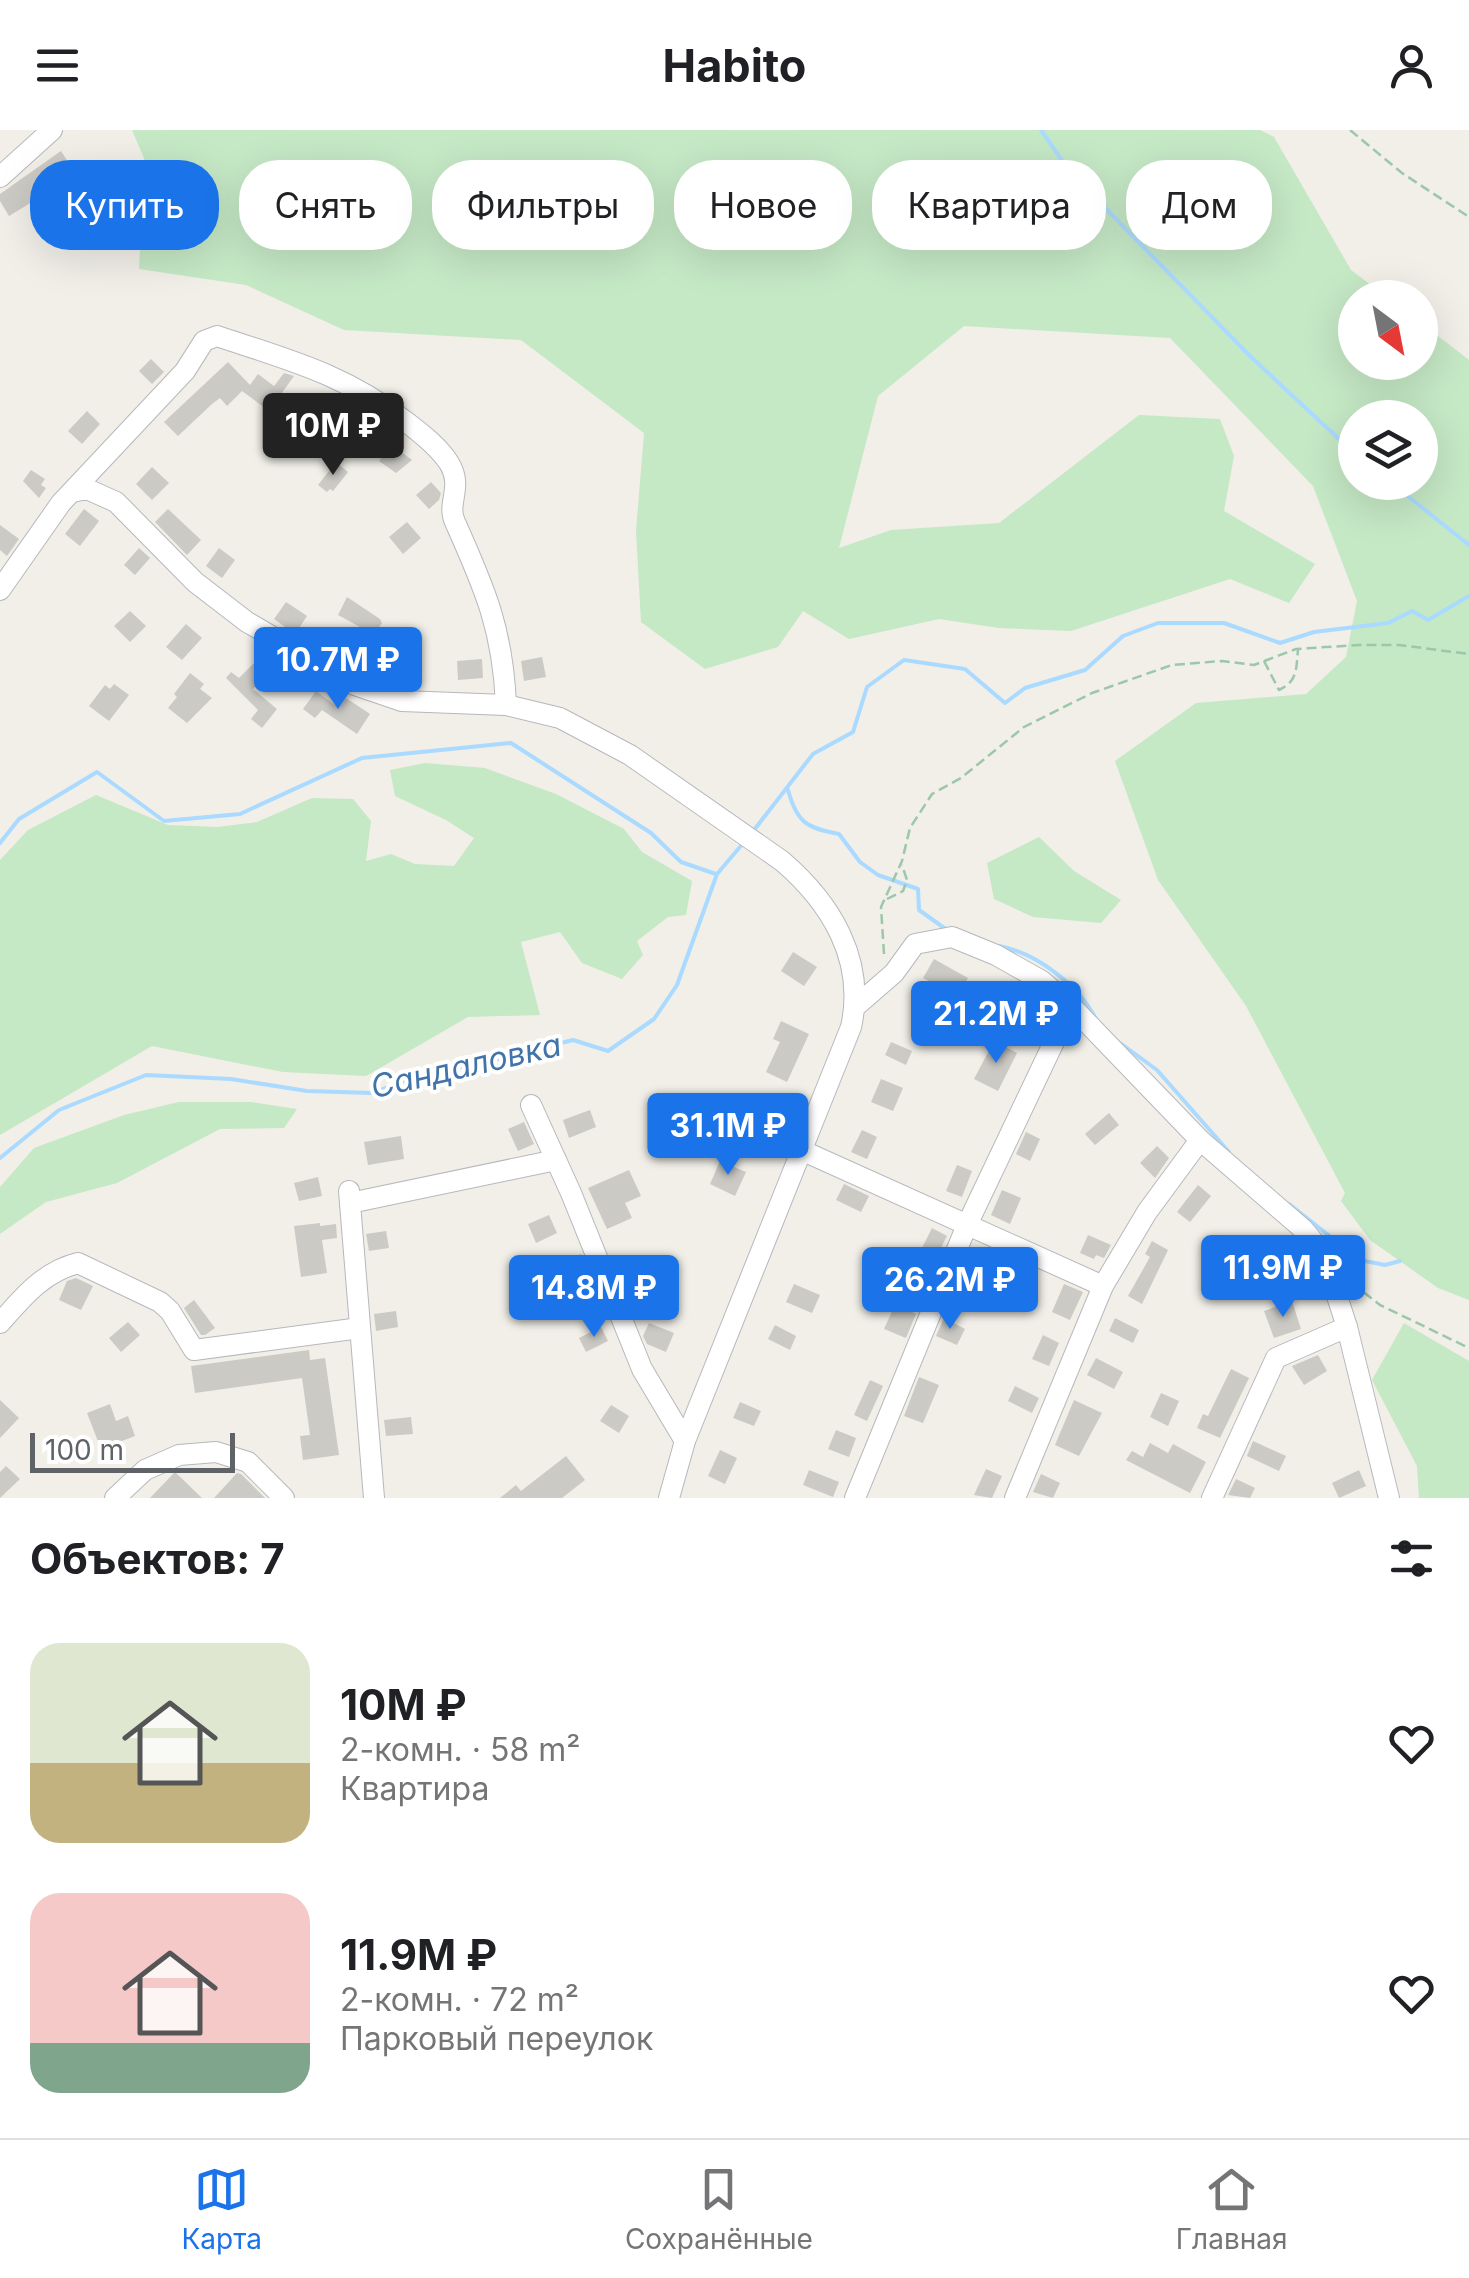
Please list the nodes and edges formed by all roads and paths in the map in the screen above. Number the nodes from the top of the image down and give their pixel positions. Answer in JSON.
{"nodes":[{"id":1,"x":52,"y":130,"type":"edge"},
{"id":2,"x":1350,"y":130,"type":"edge"},
{"id":3,"x":0,"y":178,"type":"edge"},
{"id":4,"x":1469,"y":217,"type":"edge"},
{"id":5,"x":72,"y":492,"type":"junction"},
{"id":6,"x":0,"y":590,"type":"edge"},
{"id":7,"x":1298,"y":649,"type":"junction"},
{"id":8,"x":1469,"y":654,"type":"edge"},
{"id":9,"x":1264,"y":661,"type":"junction"},
{"id":10,"x":506,"y":705,"type":"junction"},
{"id":11,"x":901,"y":863,"type":"junction"},
{"id":12,"x":884,"y":901,"type":"junction"},
{"id":13,"x":884,"y":956,"type":"dead end"},
{"id":14,"x":856,"y":1006,"type":"junction"},
{"id":15,"x":1071,"y":1006,"type":"junction"},
{"id":16,"x":532,"y":1105,"type":"dead end"},
{"id":17,"x":1200,"y":1140,"type":"junction"},
{"id":18,"x":802,"y":1150,"type":"junction"},
{"id":19,"x":556,"y":1160,"type":"junction"},
{"id":20,"x":967,"y":1224,"type":"junction"},
{"id":21,"x":1346,"y":1276,"type":"dead end"},
{"id":22,"x":1103,"y":1286,"type":"junction"},
{"id":23,"x":0,"y":1324,"type":"edge"},
{"id":24,"x":1346,"y":1327,"type":"junction"},
{"id":25,"x":360,"y":1328,"type":"junction"},
{"id":26,"x":1469,"y":1348,"type":"edge"},
{"id":27,"x":685,"y":1441,"type":"junction"},
{"id":28,"x":115,"y":1498,"type":"edge"},
{"id":29,"x":284,"y":1498,"type":"edge"},
{"id":30,"x":374,"y":1498,"type":"edge"},
{"id":31,"x":669,"y":1498,"type":"edge"},
{"id":32,"x":855,"y":1498,"type":"edge"},
{"id":33,"x":1014,"y":1498,"type":"edge"},
{"id":34,"x":1212,"y":1498,"type":"edge"},
{"id":35,"x":1390,"y":1498,"type":"edge"}],
"edges":[{"from":1,"to":3,"type":"street"},
{"from":2,"to":4,"type":"path"},
{"from":5,"to":6,"type":"street"},
{"from":5,"to":10,"type":"street"},
{"from":5,"to":10,"type":"street"},
{"from":7,"to":8,"type":"path"},
{"from":7,"to":9,"type":"path"},
{"from":7,"to":9,"type":"path"},
{"from":9,"to":11,"type":"path"},
{"from":10,"to":14,"type":"street"},
{"from":11,"to":12,"type":"path"},
{"from":11,"to":12,"type":"path"},
{"from":12,"to":13,"type":"path"},
{"from":14,"to":15,"type":"street"},
{"from":14,"to":18,"type":"street"},
{"from":15,"to":17,"type":"street"},
{"from":15,"to":20,"type":"street"},
{"from":16,"to":19,"type":"street"},
{"from":17,"to":22,"type":"street"},
{"from":17,"to":24,"type":"street"},
{"from":18,"to":20,"type":"street"},
{"from":18,"to":27,"type":"street"},
{"from":19,"to":25,"type":"street"},
{"from":19,"to":27,"type":"street"},
{"from":20,"to":22,"type":"street"},
{"from":20,"to":32,"type":"street"},
{"from":21,"to":26,"type":"path"},
{"from":22,"to":33,"type":"street"},
{"from":23,"to":25,"type":"street"},
{"from":24,"to":34,"type":"street"},
{"from":24,"to":35,"type":"street"},
{"from":25,"to":30,"type":"street"},
{"from":27,"to":31,"type":"street"},
{"from":28,"to":29,"type":"street"}]}
